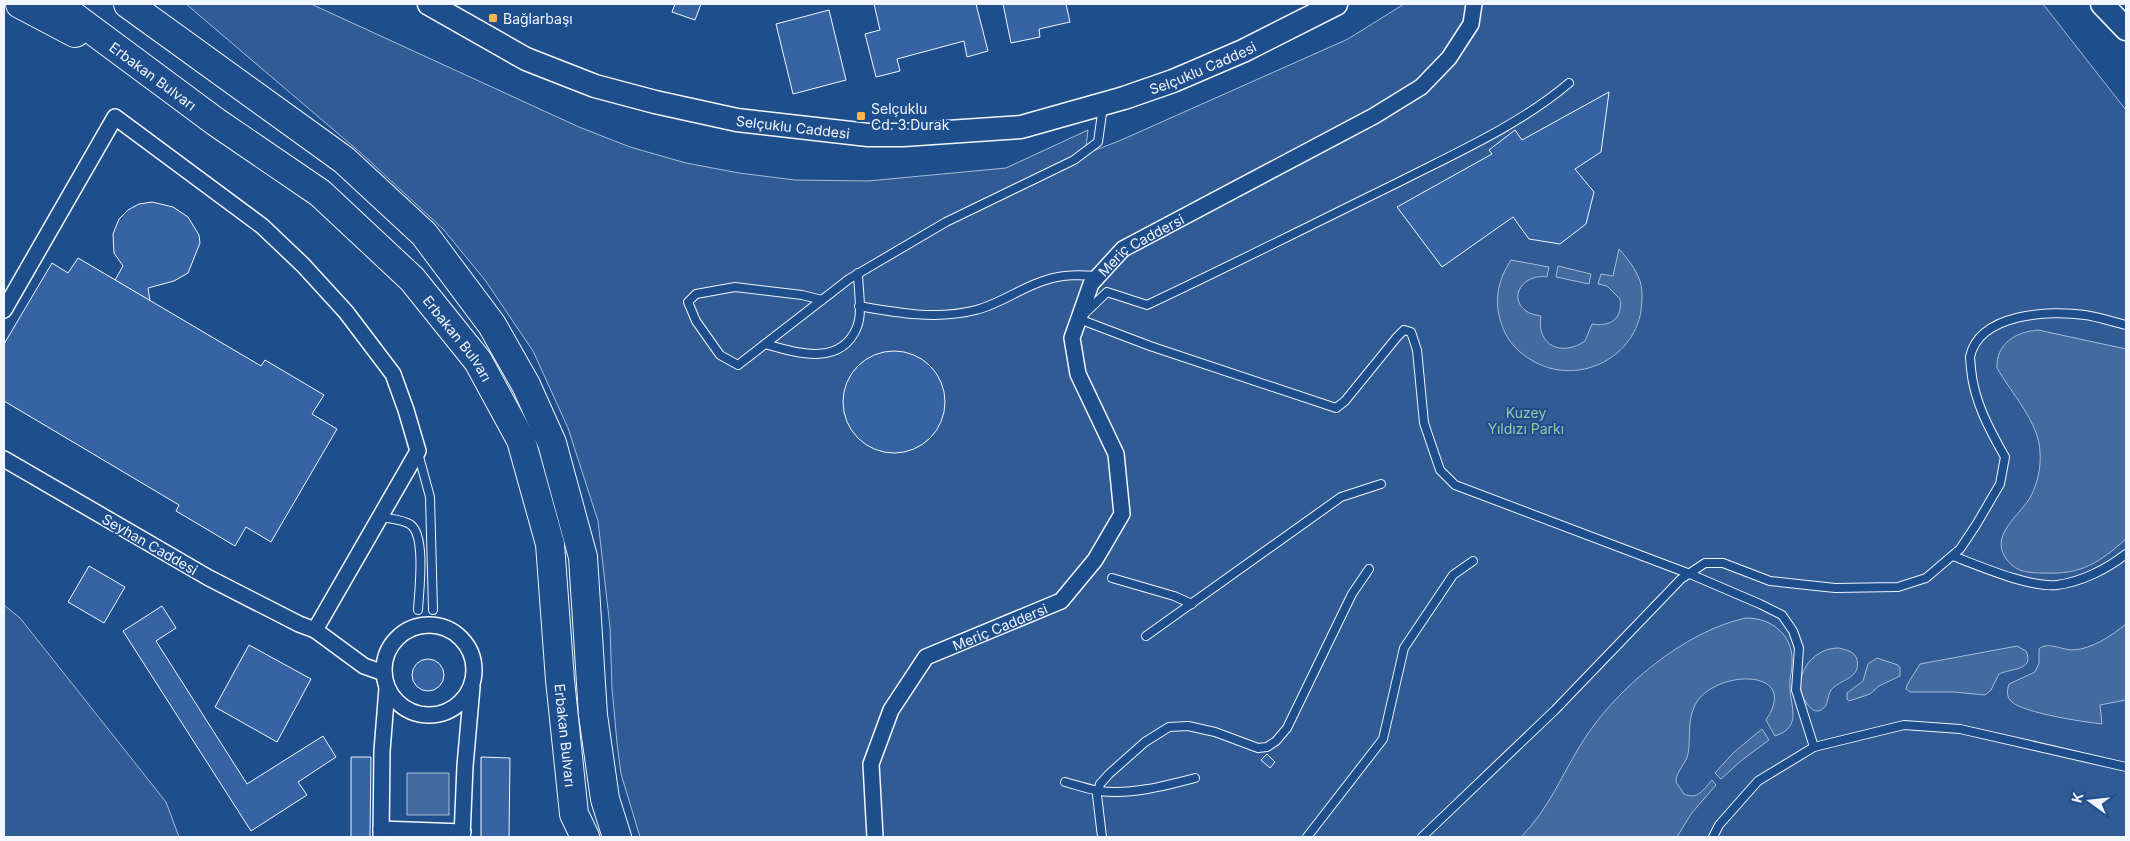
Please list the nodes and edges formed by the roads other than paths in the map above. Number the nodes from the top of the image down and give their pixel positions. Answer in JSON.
{"nodes":[{"id":1,"x":20,"y":4,"type":"edge"},
{"id":2,"x":57,"y":4,"type":"edge"},
{"id":3,"x":128,"y":4,"type":"edge"},
{"id":4,"x":150,"y":4,"type":"edge"},
{"id":5,"x":429,"y":4,"type":"edge"},
{"id":6,"x":1336,"y":4,"type":"edge"},
{"id":7,"x":1474,"y":4,"type":"edge"},
{"id":8,"x":2102,"y":4,"type":"edge"},
{"id":9,"x":2126,"y":29,"type":"edge"},
{"id":10,"x":231,"y":78,"type":"junction"},
{"id":11,"x":1569,"y":83,"type":"dead end"},
{"id":12,"x":1104,"y":104,"type":"junction"},
{"id":13,"x":216,"y":122,"type":"junction"},
{"id":14,"x":858,"y":273,"type":"junction"},
{"id":15,"x":1099,"y":276,"type":"junction"},
{"id":16,"x":822,"y":300,"type":"junction"},
{"id":17,"x":859,"y":306,"type":"junction"},
{"id":18,"x":4,"y":310,"type":"edge"},
{"id":19,"x":1079,"y":319,"type":"junction"},
{"id":20,"x":2126,"y":325,"type":"edge"},
{"id":21,"x":766,"y":344,"type":"junction"},
{"id":22,"x":418,"y":451,"type":"junction"},
{"id":23,"x":4,"y":459,"type":"edge"},
{"id":24,"x":1380,"y":484,"type":"dead end"},
{"id":25,"x":380,"y":517,"type":"junction"},
{"id":26,"x":2126,"y":554,"type":"edge"},
{"id":27,"x":1953,"y":556,"type":"junction"},
{"id":28,"x":1474,"y":561,"type":"dead end"},
{"id":29,"x":1368,"y":569,"type":"dead end"},
{"id":30,"x":1690,"y":574,"type":"junction"},
{"id":31,"x":1112,"y":578,"type":"dead end"},
{"id":32,"x":1192,"y":604,"type":"junction"},
{"id":33,"x":418,"y":610,"type":"dead end"},
{"id":34,"x":433,"y":610,"type":"dead end"},
{"id":35,"x":315,"y":630,"type":"junction"},
{"id":36,"x":1146,"y":636,"type":"dead end"},
{"id":37,"x":384,"y":673,"type":"junction"},
{"id":38,"x":473,"y":679,"type":"junction"},
{"id":39,"x":387,"y":688,"type":"junction"},
{"id":40,"x":1814,"y":748,"type":"junction"},
{"id":41,"x":2126,"y":767,"type":"edge"},
{"id":42,"x":1195,"y":778,"type":"dead end"},
{"id":43,"x":1065,"y":782,"type":"dead end"},
{"id":44,"x":1098,"y":791,"type":"junction"},
{"id":45,"x":381,"y":833,"type":"edge"},
{"id":46,"x":462,"y":834,"type":"edge"},
{"id":47,"x":584,"y":837,"type":"edge"},
{"id":48,"x":617,"y":837,"type":"edge"},
{"id":49,"x":875,"y":837,"type":"edge"},
{"id":50,"x":1102,"y":837,"type":"edge"},
{"id":51,"x":1307,"y":837,"type":"edge"},
{"id":52,"x":1422,"y":837,"type":"edge"},
{"id":53,"x":1713,"y":837,"type":"edge"}],
"edges":[{"from":1,"to":13,"type":"highway"},
{"from":2,"to":13,"type":"highway","name":"Erbakan Bulvarı"},
{"from":3,"to":10,"type":"highway","name":"Erbakan Bulvarı"},
{"from":4,"to":10,"type":"highway"},
{"from":5,"to":12,"type":"street","name":"Selçuklu Caddesi"},
{"from":6,"to":12,"type":"street","name":"Selçuklu Caddesi"},
{"from":7,"to":15,"type":"street","name":"Meriç Caddersi"},
{"from":8,"to":9,"type":"street"},
{"from":10,"to":48,"type":"highway","name":"Erbakan Bulvarı"},
{"from":11,"to":19,"type":"lane"},
{"from":12,"to":14,"type":"lane"},
{"from":13,"to":47,"type":"highway","name":"Erbakan Bulvarı"},
{"from":14,"to":16,"type":"lane"},
{"from":14,"to":17,"type":"lane"},
{"from":15,"to":17,"type":"lane"},
{"from":15,"to":19,"type":"street","name":"Meriç Caddersi"},
{"from":16,"to":21,"type":"lane"},
{"from":16,"to":21,"type":"lane"},
{"from":17,"to":21,"type":"lane"},
{"from":18,"to":22,"type":"street"},
{"from":19,"to":30,"type":"lane"},
{"from":19,"to":49,"type":"street","name":"Meriç Caddersi"},
{"from":20,"to":27,"type":"lane"},
{"from":22,"to":25,"type":"street"},
{"from":22,"to":34,"type":"lane"},
{"from":23,"to":35,"type":"street","name":"Seyhan Caddesi"},
{"from":24,"to":32,"type":"lane"},
{"from":25,"to":33,"type":"lane"},
{"from":25,"to":35,"type":"street"},
{"from":26,"to":27,"type":"lane"},
{"from":27,"to":30,"type":"lane"},
{"from":28,"to":51,"type":"lane"},
{"from":29,"to":44,"type":"lane"},
{"from":30,"to":40,"type":"lane"},
{"from":30,"to":52,"type":"lane"},
{"from":31,"to":32,"type":"lane"},
{"from":32,"to":36,"type":"lane"},
{"from":35,"to":37,"type":"street","name":"Seyhan Caddesi"},
{"from":37,"to":38,"type":"street"},
{"from":37,"to":39,"type":"street"},
{"from":38,"to":39,"type":"street"},
{"from":38,"to":46,"type":"street"},
{"from":39,"to":45,"type":"street"},
{"from":40,"to":41,"type":"lane"},
{"from":40,"to":53,"type":"lane"},
{"from":42,"to":44,"type":"lane"},
{"from":43,"to":44,"type":"lane"},
{"from":44,"to":50,"type":"lane"},
{"from":45,"to":46,"type":"street"}]}
